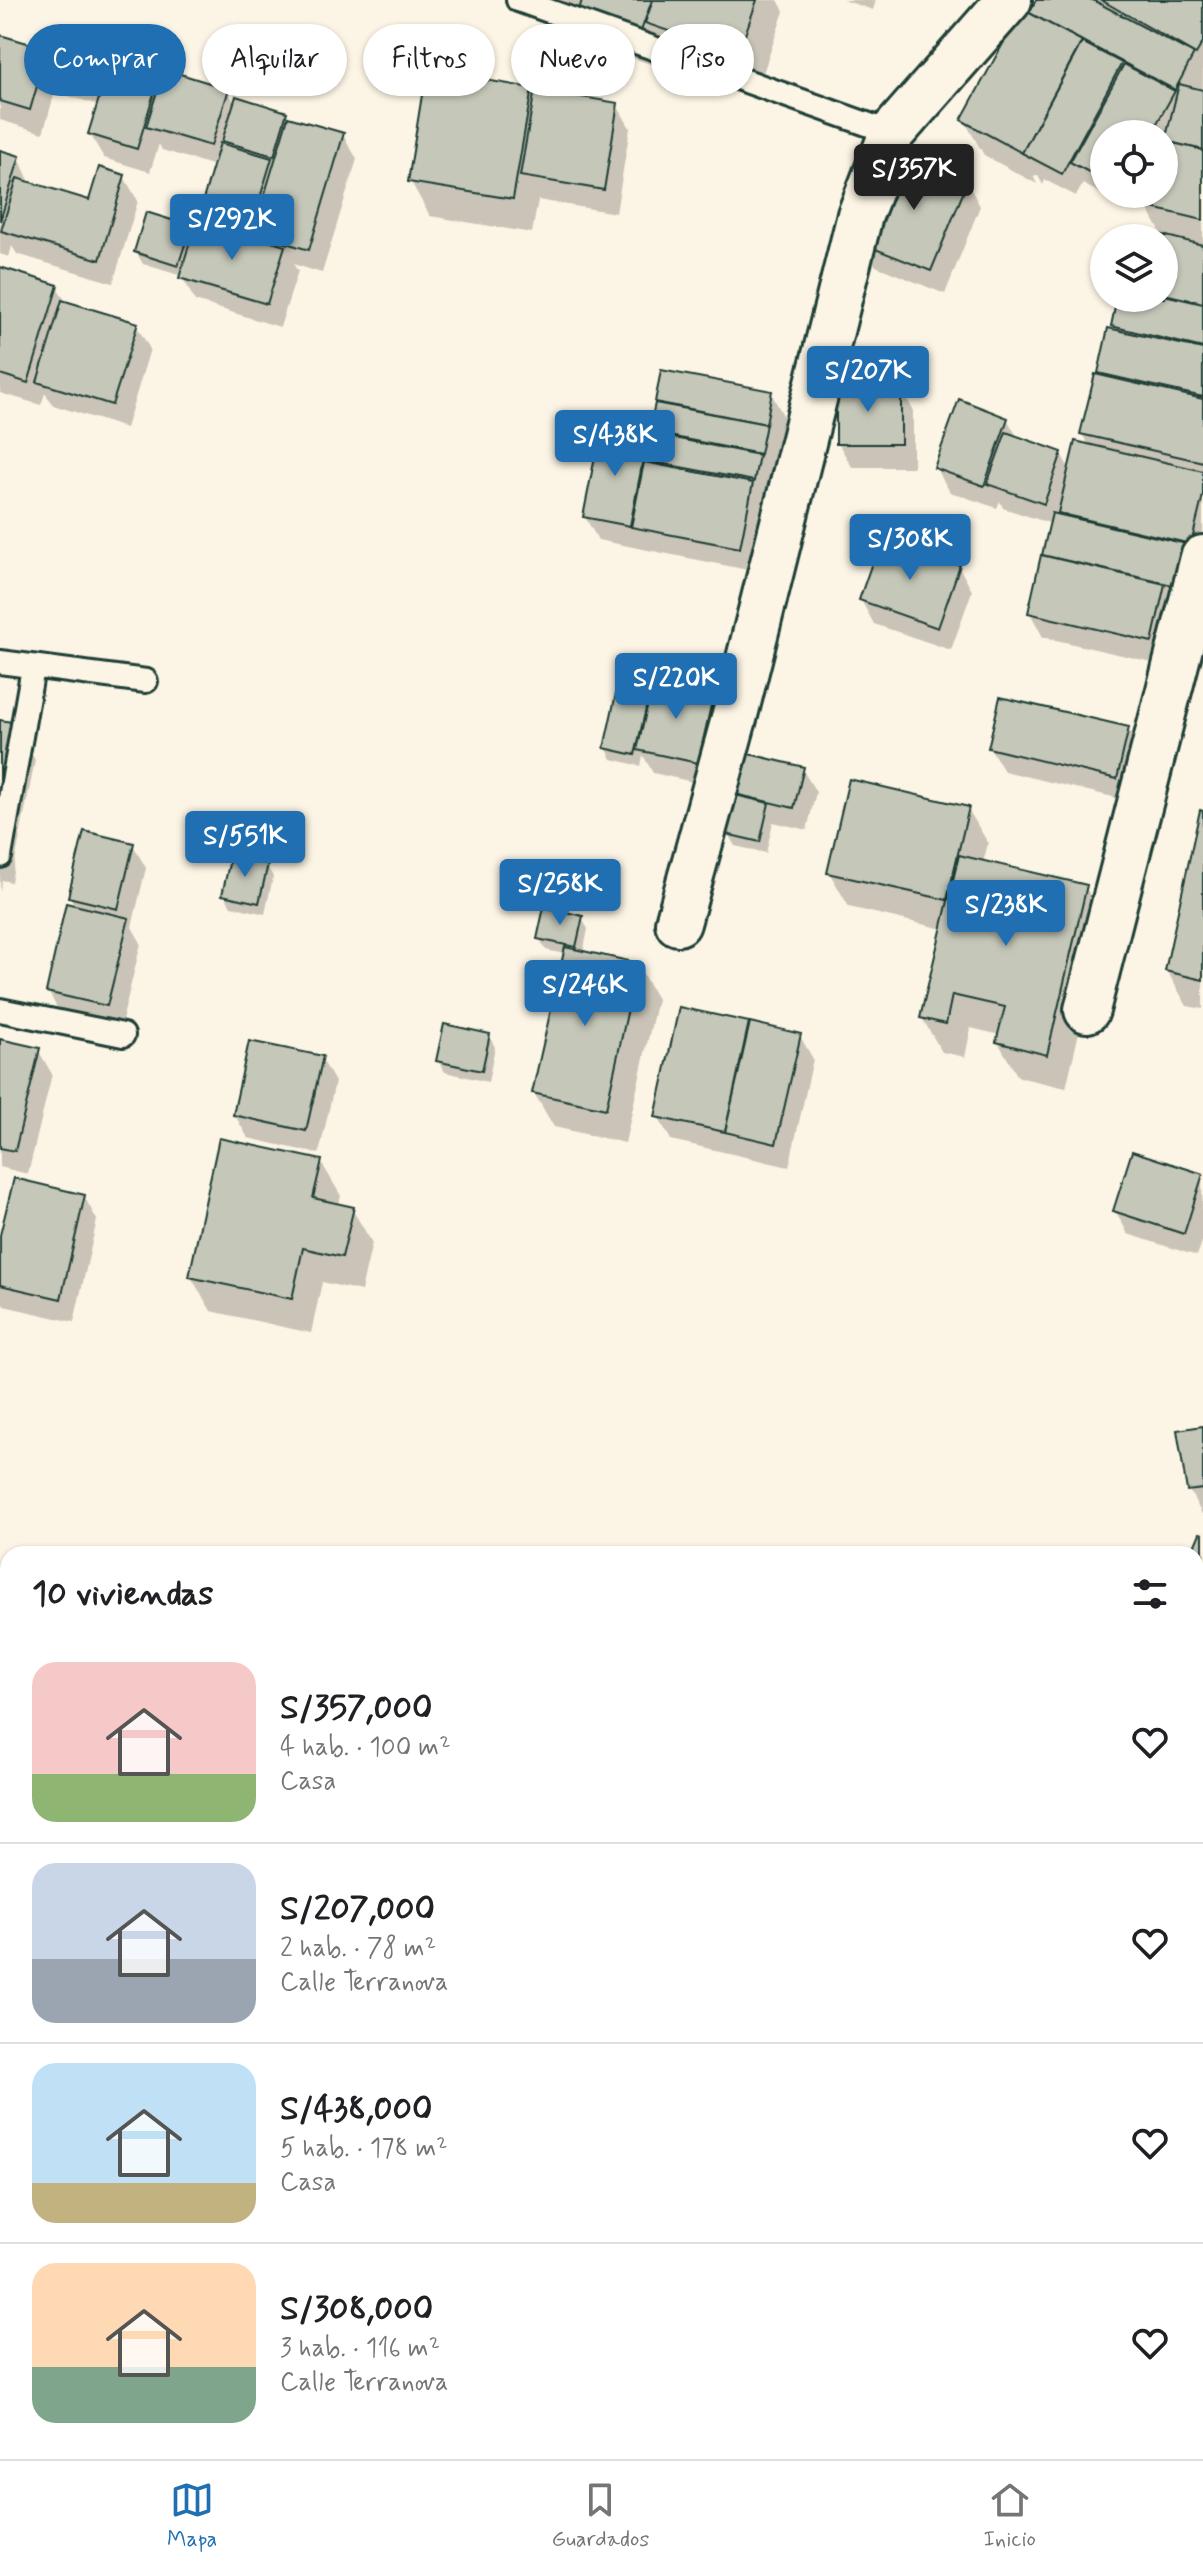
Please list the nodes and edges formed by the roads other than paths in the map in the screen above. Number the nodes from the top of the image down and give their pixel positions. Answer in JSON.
{"nodes":[{"id":1,"x":518,"y":0,"type":"edge"},
{"id":2,"x":1009,"y":0,"type":"edge"},
{"id":3,"x":892,"y":133,"type":"junction"},
{"id":4,"x":1203,"y":558,"type":"edge"},
{"id":5,"x":0,"y":662,"type":"edge"},
{"id":6,"x":33,"y":668,"type":"junction"},
{"id":7,"x":146,"y":681,"type":"dead end"},
{"id":8,"x":0,"y":856,"type":"edge"},
{"id":9,"x":678,"y":923,"type":"dead end"},
{"id":10,"x":0,"y":1010,"type":"edge"},
{"id":11,"x":1087,"y":1010,"type":"dead end"},
{"id":12,"x":123,"y":1035,"type":"dead end"}],
"edges":[{"from":1,"to":3,"type":"lane"},
{"from":2,"to":3,"type":"street"},
{"from":3,"to":9,"type":"street"},
{"from":4,"to":11,"type":"street"},
{"from":5,"to":6,"type":"lane"},
{"from":6,"to":7,"type":"lane"},
{"from":6,"to":8,"type":"lane"},
{"from":10,"to":12,"type":"lane"}]}
